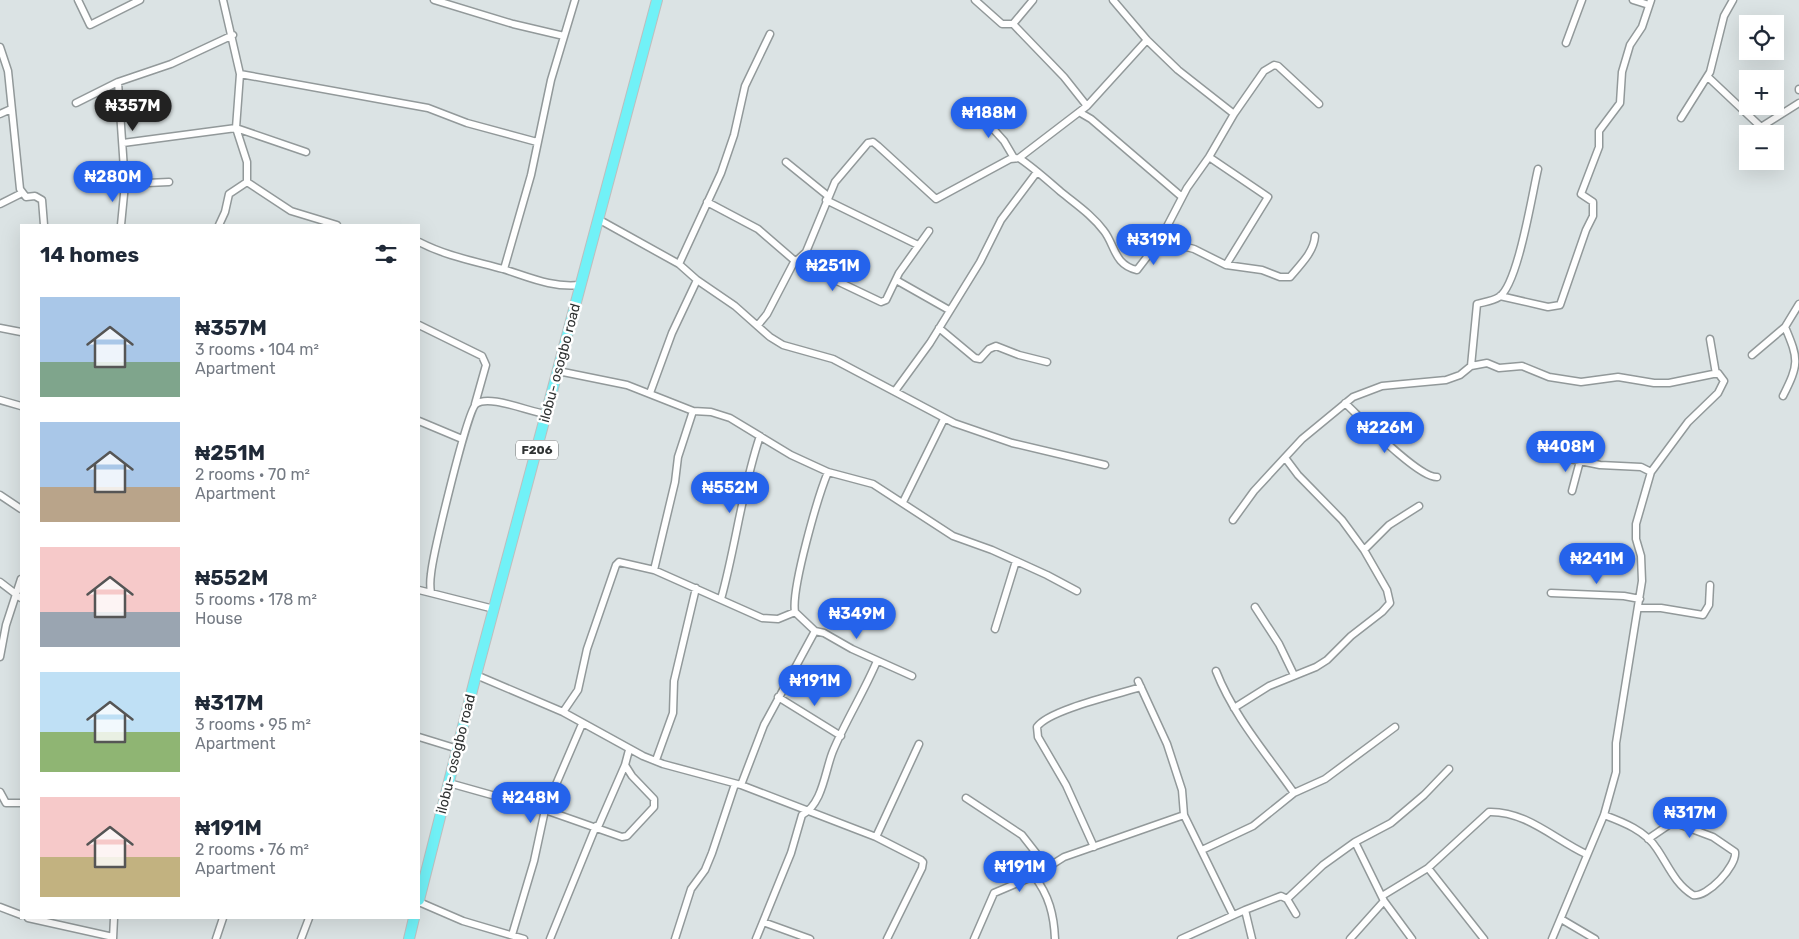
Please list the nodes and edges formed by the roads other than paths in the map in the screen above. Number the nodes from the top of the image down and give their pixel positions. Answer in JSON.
{"nodes":[{"id":1,"x":78,"y":0,"type":"edge"},
{"id":2,"x":140,"y":0,"type":"edge"},
{"id":3,"x":223,"y":0,"type":"edge"},
{"id":4,"x":434,"y":0,"type":"edge"},
{"id":5,"x":575,"y":0,"type":"edge"},
{"id":6,"x":657,"y":0,"type":"edge"},
{"id":7,"x":975,"y":0,"type":"edge"},
{"id":8,"x":1033,"y":0,"type":"edge"},
{"id":9,"x":1113,"y":0,"type":"edge"},
{"id":10,"x":1582,"y":0,"type":"edge"},
{"id":11,"x":1633,"y":0,"type":"edge"},
{"id":12,"x":1733,"y":0,"type":"edge"},
{"id":13,"x":1650,"y":3,"type":"edge"},
{"id":14,"x":1013,"y":24,"type":"junction"},
{"id":15,"x":770,"y":34,"type":"dead end"},
{"id":16,"x":232,"y":35,"type":"junction"},
{"id":17,"x":564,"y":36,"type":"junction"},
{"id":18,"x":1147,"y":40,"type":"junction"},
{"id":19,"x":1566,"y":43,"type":"dead end"},
{"id":20,"x":0,"y":46,"type":"edge"},
{"id":21,"x":240,"y":74,"type":"junction"},
{"id":22,"x":1708,"y":77,"type":"junction"},
{"id":23,"x":118,"y":82,"type":"junction"},
{"id":24,"x":76,"y":103,"type":"dead end"},
{"id":25,"x":1799,"y":103,"type":"edge"},
{"id":26,"x":1319,"y":104,"type":"dead end"},
{"id":27,"x":1087,"y":106,"type":"junction"},
{"id":28,"x":11,"y":109,"type":"junction"},
{"id":29,"x":977,"y":111,"type":"dead end"},
{"id":30,"x":1079,"y":112,"type":"junction"},
{"id":31,"x":0,"y":114,"type":"edge"},
{"id":32,"x":1234,"y":114,"type":"junction"},
{"id":33,"x":1681,"y":118,"type":"dead end"},
{"id":34,"x":236,"y":128,"type":"junction"},
{"id":35,"x":537,"y":142,"type":"junction"},
{"id":36,"x":123,"y":143,"type":"junction"},
{"id":37,"x":306,"y":152,"type":"dead end"},
{"id":38,"x":1210,"y":157,"type":"junction"},
{"id":39,"x":1017,"y":158,"type":"junction"},
{"id":40,"x":786,"y":162,"type":"dead end"},
{"id":41,"x":1538,"y":169,"type":"dead end"},
{"id":42,"x":1037,"y":172,"type":"junction"},
{"id":43,"x":169,"y":182,"type":"dead end"},
{"id":44,"x":247,"y":182,"type":"junction"},
{"id":45,"x":125,"y":184,"type":"junction"},
{"id":46,"x":22,"y":193,"type":"junction"},
{"id":47,"x":1182,"y":197,"type":"junction"},
{"id":48,"x":827,"y":198,"type":"junction"},
{"id":49,"x":707,"y":202,"type":"junction"},
{"id":50,"x":0,"y":204,"type":"edge"},
{"id":51,"x":598,"y":220,"type":"junction"},
{"id":52,"x":44,"y":224,"type":"edge"},
{"id":53,"x":121,"y":224,"type":"edge"},
{"id":54,"x":219,"y":224,"type":"edge"},
{"id":55,"x":334,"y":224,"type":"edge"},
{"id":56,"x":929,"y":231,"type":"dead end"},
{"id":57,"x":1315,"y":236,"type":"dead end"},
{"id":58,"x":1160,"y":240,"type":"junction"},
{"id":59,"x":420,"y":242,"type":"edge"},
{"id":60,"x":918,"y":245,"type":"junction"},
{"id":61,"x":795,"y":261,"type":"junction"},
{"id":62,"x":679,"y":264,"type":"junction"},
{"id":63,"x":1226,"y":265,"type":"junction"},
{"id":64,"x":504,"y":269,"type":"junction"},
{"id":65,"x":697,"y":280,"type":"junction"},
{"id":66,"x":896,"y":280,"type":"junction"},
{"id":67,"x":580,"y":285,"type":"junction"},
{"id":68,"x":1500,"y":296,"type":"junction"},
{"id":69,"x":1799,"y":304,"type":"edge"},
{"id":70,"x":949,"y":310,"type":"junction"},
{"id":71,"x":420,"y":325,"type":"edge"},
{"id":72,"x":758,"y":325,"type":"junction"},
{"id":73,"x":1785,"y":327,"type":"junction"},
{"id":74,"x":0,"y":328,"type":"edge"},
{"id":75,"x":939,"y":328,"type":"junction"},
{"id":76,"x":20,"y":330,"type":"edge"},
{"id":77,"x":1710,"y":340,"type":"dead end"},
{"id":78,"x":1752,"y":355,"type":"dead end"},
{"id":79,"x":1047,"y":362,"type":"dead end"},
{"id":80,"x":1471,"y":366,"type":"junction"},
{"id":81,"x":558,"y":371,"type":"junction"},
{"id":82,"x":1716,"y":374,"type":"junction"},
{"id":83,"x":895,"y":391,"type":"junction"},
{"id":84,"x":650,"y":393,"type":"junction"},
{"id":85,"x":1783,"y":396,"type":"dead end"},
{"id":86,"x":0,"y":400,"type":"edge"},
{"id":87,"x":1345,"y":403,"type":"junction"},
{"id":88,"x":475,"y":404,"type":"junction"},
{"id":89,"x":20,"y":406,"type":"edge"},
{"id":90,"x":693,"y":411,"type":"junction"},
{"id":91,"x":546,"y":414,"type":"junction"},
{"id":92,"x":944,"y":419,"type":"junction"},
{"id":93,"x":420,"y":421,"type":"edge"},
{"id":94,"x":760,"y":436,"type":"junction"},
{"id":95,"x":462,"y":439,"type":"junction"},
{"id":96,"x":1540,"y":453,"type":"dead end"},
{"id":97,"x":1286,"y":459,"type":"junction"},
{"id":98,"x":1580,"y":460,"type":"junction"},
{"id":99,"x":1105,"y":465,"type":"dead end"},
{"id":100,"x":828,"y":472,"type":"junction"},
{"id":101,"x":1651,"y":472,"type":"junction"},
{"id":102,"x":1437,"y":476,"type":"dead end"},
{"id":103,"x":1572,"y":492,"type":"dead end"},
{"id":104,"x":0,"y":495,"type":"edge"},
{"id":105,"x":904,"y":502,"type":"junction"},
{"id":106,"x":1419,"y":506,"type":"dead end"},
{"id":107,"x":20,"y":508,"type":"edge"},
{"id":108,"x":1233,"y":520,"type":"dead end"},
{"id":109,"x":1364,"y":550,"type":"junction"},
{"id":110,"x":1016,"y":561,"type":"junction"},
{"id":111,"x":654,"y":570,"type":"junction"},
{"id":112,"x":0,"y":582,"type":"edge"},
{"id":113,"x":1710,"y":585,"type":"dead end"},
{"id":114,"x":696,"y":588,"type":"junction"},
{"id":115,"x":420,"y":590,"type":"edge"},
{"id":116,"x":1077,"y":591,"type":"dead end"},
{"id":117,"x":431,"y":593,"type":"junction"},
{"id":118,"x":1551,"y":593,"type":"dead end"},
{"id":119,"x":19,"y":596,"type":"edge"},
{"id":120,"x":721,"y":599,"type":"junction"},
{"id":121,"x":1640,"y":599,"type":"junction"},
{"id":122,"x":1255,"y":607,"type":"dead end"},
{"id":123,"x":1639,"y":608,"type":"junction"},
{"id":124,"x":494,"y":609,"type":"junction"},
{"id":125,"x":795,"y":612,"type":"junction"},
{"id":126,"x":995,"y":628,"type":"dead end"},
{"id":127,"x":815,"y":631,"type":"junction"},
{"id":128,"x":0,"y":657,"type":"edge"},
{"id":129,"x":876,"y":661,"type":"junction"},
{"id":130,"x":1216,"y":671,"type":"dead end"},
{"id":131,"x":476,"y":674,"type":"junction"},
{"id":132,"x":1294,"y":675,"type":"junction"},
{"id":133,"x":912,"y":676,"type":"dead end"},
{"id":134,"x":778,"y":697,"type":"junction"},
{"id":135,"x":1234,"y":708,"type":"junction"},
{"id":136,"x":564,"y":712,"type":"junction"},
{"id":137,"x":582,"y":724,"type":"junction"},
{"id":138,"x":1395,"y":727,"type":"dead end"},
{"id":139,"x":420,"y":736,"type":"edge"},
{"id":140,"x":841,"y":736,"type":"junction"},
{"id":141,"x":919,"y":744,"type":"dead end"},
{"id":142,"x":458,"y":749,"type":"junction"},
{"id":143,"x":629,"y":750,"type":"junction"},
{"id":144,"x":656,"y":760,"type":"junction"},
{"id":145,"x":625,"y":764,"type":"junction"},
{"id":146,"x":1448,"y":769,"type":"dead end"},
{"id":147,"x":449,"y":783,"type":"junction"},
{"id":148,"x":738,"y":784,"type":"junction"},
{"id":149,"x":0,"y":792,"type":"edge"},
{"id":150,"x":1294,"y":793,"type":"junction"},
{"id":151,"x":966,"y":798,"type":"dead end"},
{"id":152,"x":3,"y":803,"type":"edge"},
{"id":153,"x":20,"y":803,"type":"edge"},
{"id":154,"x":545,"y":810,"type":"junction"},
{"id":155,"x":808,"y":812,"type":"junction"},
{"id":156,"x":1184,"y":815,"type":"junction"},
{"id":157,"x":1604,"y":815,"type":"junction"},
{"id":158,"x":597,"y":827,"type":"junction"},
{"id":159,"x":876,"y":837,"type":"junction"},
{"id":160,"x":1648,"y":839,"type":"junction"},
{"id":161,"x":1355,"y":842,"type":"junction"},
{"id":162,"x":1094,"y":847,"type":"junction"},
{"id":163,"x":1202,"y":850,"type":"junction"},
{"id":164,"x":1586,"y":854,"type":"junction"},
{"id":165,"x":1047,"y":866,"type":"junction"},
{"id":166,"x":1428,"y":868,"type":"junction"},
{"id":167,"x":1034,"y":876,"type":"junction"},
{"id":168,"x":420,"y":897,"type":"edge"},
{"id":169,"x":1383,"y":898,"type":"junction"},
{"id":170,"x":1287,"y":899,"type":"junction"},
{"id":171,"x":420,"y":901,"type":"edge"},
{"id":172,"x":0,"y":908,"type":"edge"},
{"id":173,"x":1245,"y":910,"type":"junction"},
{"id":174,"x":1233,"y":914,"type":"junction"},
{"id":175,"x":1296,"y":914,"type":"dead end"},
{"id":176,"x":20,"y":915,"type":"edge"},
{"id":177,"x":32,"y":919,"type":"edge"},
{"id":178,"x":114,"y":919,"type":"edge"},
{"id":179,"x":223,"y":919,"type":"edge"},
{"id":180,"x":309,"y":919,"type":"edge"},
{"id":181,"x":414,"y":919,"type":"edge"},
{"id":182,"x":1561,"y":920,"type":"junction"},
{"id":183,"x":763,"y":922,"type":"junction"},
{"id":184,"x":507,"y":936,"type":"edge"},
{"id":185,"x":113,"y":938,"type":"edge"},
{"id":186,"x":216,"y":939,"type":"edge"},
{"id":187,"x":301,"y":939,"type":"edge"},
{"id":188,"x":409,"y":939,"type":"edge"},
{"id":189,"x":524,"y":939,"type":"edge"},
{"id":190,"x":550,"y":939,"type":"edge"},
{"id":191,"x":675,"y":939,"type":"edge"},
{"id":192,"x":756,"y":939,"type":"edge"},
{"id":193,"x":810,"y":939,"type":"edge"},
{"id":194,"x":888,"y":939,"type":"edge"},
{"id":195,"x":974,"y":939,"type":"edge"},
{"id":196,"x":1055,"y":939,"type":"edge"},
{"id":197,"x":1182,"y":939,"type":"edge"},
{"id":198,"x":1252,"y":939,"type":"edge"},
{"id":199,"x":1350,"y":939,"type":"edge"},
{"id":200,"x":1412,"y":939,"type":"edge"},
{"id":201,"x":1484,"y":939,"type":"edge"},
{"id":202,"x":1552,"y":939,"type":"edge"},
{"id":203,"x":1595,"y":939,"type":"edge"}],
"edges":[{"from":1,"to":2,"type":"street"},
{"from":3,"to":16,"type":"street"},
{"from":4,"to":17,"type":"street"},
{"from":5,"to":17,"type":"street"},
{"from":6,"to":51,"type":"main road","name":"ilobu- osogbo road","number":"F206"},
{"from":7,"to":14,"type":"street"},
{"from":8,"to":14,"type":"street"},
{"from":9,"to":18,"type":"street"},
{"from":10,"to":19,"type":"street"},
{"from":11,"to":13,"type":"street"},
{"from":12,"to":22,"type":"street"},
{"from":13,"to":68,"type":"street"},
{"from":14,"to":27,"type":"street"},
{"from":15,"to":49,"type":"street"},
{"from":16,"to":21,"type":"street"},
{"from":16,"to":23,"type":"street"},
{"from":17,"to":35,"type":"street"},
{"from":18,"to":27,"type":"street"},
{"from":18,"to":32,"type":"street"},
{"from":20,"to":28,"type":"street"},
{"from":21,"to":34,"type":"street"},
{"from":21,"to":35,"type":"street"},
{"from":22,"to":25,"type":"street"},
{"from":22,"to":33,"type":"street"},
{"from":23,"to":24,"type":"street"},
{"from":23,"to":36,"type":"street"},
{"from":26,"to":32,"type":"street"},
{"from":27,"to":30,"type":"street"},
{"from":28,"to":31,"type":"street"},
{"from":28,"to":46,"type":"street"},
{"from":29,"to":39,"type":"street"},
{"from":30,"to":39,"type":"street"},
{"from":30,"to":47,"type":"street"},
{"from":32,"to":38,"type":"street"},
{"from":34,"to":36,"type":"street"},
{"from":34,"to":37,"type":"street"},
{"from":34,"to":44,"type":"street"},
{"from":35,"to":64,"type":"street"},
{"from":36,"to":45,"type":"street"},
{"from":38,"to":47,"type":"street"},
{"from":38,"to":63,"type":"street"},
{"from":39,"to":42,"type":"street"},
{"from":39,"to":48,"type":"street"},
{"from":40,"to":48,"type":"street"},
{"from":41,"to":68,"type":"street"},
{"from":42,"to":58,"type":"street"},
{"from":42,"to":70,"type":"street"},
{"from":43,"to":45,"type":"street"},
{"from":44,"to":54,"type":"street"},
{"from":44,"to":55,"type":"street"},
{"from":45,"to":53,"type":"street"},
{"from":46,"to":50,"type":"street"},
{"from":46,"to":52,"type":"street"},
{"from":47,"to":58,"type":"street"},
{"from":48,"to":60,"type":"street"},
{"from":48,"to":61,"type":"street"},
{"from":49,"to":61,"type":"street"},
{"from":49,"to":62,"type":"street"},
{"from":51,"to":62,"type":"street"},
{"from":51,"to":67,"type":"main road","name":"ilobu- osogbo road","number":"F206"},
{"from":56,"to":60,"type":"street"},
{"from":57,"to":63,"type":"street"},
{"from":58,"to":63,"type":"street"},
{"from":59,"to":64,"type":"street"},
{"from":60,"to":66,"type":"street"},
{"from":61,"to":66,"type":"street"},
{"from":61,"to":72,"type":"street"},
{"from":62,"to":65,"type":"street"},
{"from":64,"to":67,"type":"street"},
{"from":65,"to":72,"type":"street"},
{"from":65,"to":84,"type":"street"},
{"from":66,"to":70,"type":"street"},
{"from":67,"to":81,"type":"main road","name":"ilobu- osogbo road","number":"F206"},
{"from":68,"to":80,"type":"street"},
{"from":69,"to":73,"type":"street"},
{"from":70,"to":75,"type":"street"},
{"from":71,"to":88,"type":"street"},
{"from":72,"to":83,"type":"street"},
{"from":73,"to":78,"type":"street"},
{"from":73,"to":85,"type":"street"},
{"from":74,"to":76,"type":"street"},
{"from":75,"to":79,"type":"street"},
{"from":75,"to":83,"type":"street"},
{"from":77,"to":82,"type":"street"},
{"from":80,"to":82,"type":"street"},
{"from":80,"to":87,"type":"street"},
{"from":81,"to":84,"type":"street"},
{"from":81,"to":91,"type":"main road","name":"ilobu- osogbo road","number":"F206"},
{"from":82,"to":101,"type":"street"},
{"from":83,"to":92,"type":"street"},
{"from":84,"to":90,"type":"street"},
{"from":86,"to":89,"type":"street"},
{"from":87,"to":97,"type":"street"},
{"from":87,"to":102,"type":"street"},
{"from":88,"to":91,"type":"street"},
{"from":88,"to":95,"type":"street"},
{"from":90,"to":94,"type":"street"},
{"from":90,"to":111,"type":"street"},
{"from":91,"to":124,"type":"main road","name":"ilobu- osogbo road","number":"F206"},
{"from":92,"to":99,"type":"street"},
{"from":92,"to":105,"type":"street"},
{"from":93,"to":95,"type":"street"},
{"from":94,"to":100,"type":"street"},
{"from":94,"to":120,"type":"street"},
{"from":95,"to":117,"type":"street"},
{"from":96,"to":98,"type":"street"},
{"from":97,"to":108,"type":"street"},
{"from":97,"to":109,"type":"street"},
{"from":98,"to":101,"type":"street"},
{"from":98,"to":103,"type":"street"},
{"from":100,"to":105,"type":"street"},
{"from":100,"to":125,"type":"street"},
{"from":101,"to":121,"type":"street"},
{"from":104,"to":107,"type":"street"},
{"from":105,"to":110,"type":"street"},
{"from":106,"to":109,"type":"street"},
{"from":109,"to":132,"type":"street"},
{"from":110,"to":116,"type":"street"},
{"from":110,"to":126,"type":"street"},
{"from":111,"to":114,"type":"street"},
{"from":111,"to":136,"type":"street"},
{"from":112,"to":119,"type":"street"},
{"from":113,"to":123,"type":"street"},
{"from":114,"to":120,"type":"street"},
{"from":114,"to":144,"type":"street"},
{"from":115,"to":117,"type":"street"},
{"from":117,"to":124,"type":"street"},
{"from":118,"to":121,"type":"street"},
{"from":119,"to":128,"type":"street"},
{"from":120,"to":125,"type":"street"},
{"from":121,"to":123,"type":"street"},
{"from":122,"to":132,"type":"street"},
{"from":123,"to":157,"type":"street"},
{"from":124,"to":131,"type":"main road","name":"ilobu- osogbo road","number":"F206"},
{"from":125,"to":127,"type":"street"},
{"from":127,"to":129,"type":"street"},
{"from":127,"to":134,"type":"street"},
{"from":129,"to":133,"type":"street"},
{"from":129,"to":140,"type":"street"},
{"from":130,"to":135,"type":"street"},
{"from":131,"to":136,"type":"street"},
{"from":131,"to":142,"type":"main road","name":"ilobu- osogbo road","number":"F206"},
{"from":132,"to":135,"type":"street"},
{"from":134,"to":140,"type":"street"},
{"from":134,"to":148,"type":"street"},
{"from":135,"to":150,"type":"street"},
{"from":136,"to":137,"type":"street"},
{"from":137,"to":143,"type":"street"},
{"from":137,"to":154,"type":"street"},
{"from":138,"to":150,"type":"street"},
{"from":139,"to":142,"type":"street"},
{"from":140,"to":155,"type":"street"},
{"from":141,"to":159,"type":"street"},
{"from":142,"to":147,"type":"main road","name":"ilobu- osogbo road","number":"F206"},
{"from":143,"to":144,"type":"street"},
{"from":143,"to":145,"type":"street"},
{"from":144,"to":148,"type":"street"},
{"from":145,"to":158,"type":"street"},
{"from":145,"to":158,"type":"street"},
{"from":146,"to":161,"type":"street"},
{"from":147,"to":154,"type":"street"},
{"from":147,"to":168,"type":"main road","name":"ilobu- osogbo road","number":"F206"},
{"from":148,"to":155,"type":"street"},
{"from":148,"to":191,"type":"street"},
{"from":149,"to":152,"type":"street"},
{"from":150,"to":163,"type":"street"},
{"from":151,"to":165,"type":"street"},
{"from":152,"to":153,"type":"street"},
{"from":154,"to":158,"type":"street"},
{"from":154,"to":184,"type":"street"},
{"from":155,"to":159,"type":"street"},
{"from":155,"to":183,"type":"street"},
{"from":156,"to":162,"type":"street"},
{"from":156,"to":162,"type":"street"},
{"from":156,"to":163,"type":"street"},
{"from":157,"to":160,"type":"street"},
{"from":157,"to":164,"type":"street"},
{"from":158,"to":190,"type":"street"},
{"from":159,"to":194,"type":"street"},
{"from":160,"to":160,"type":"street"},
{"from":161,"to":169,"type":"street"},
{"from":161,"to":170,"type":"street"},
{"from":162,"to":165,"type":"street"},
{"from":163,"to":174,"type":"street"},
{"from":164,"to":166,"type":"street"},
{"from":164,"to":182,"type":"street"},
{"from":165,"to":167,"type":"street"},
{"from":166,"to":169,"type":"street"},
{"from":166,"to":201,"type":"street"},
{"from":167,"to":195,"type":"street"},
{"from":167,"to":196,"type":"street"},
{"from":169,"to":199,"type":"street"},
{"from":169,"to":200,"type":"street"},
{"from":170,"to":173,"type":"street"},
{"from":170,"to":175,"type":"street"},
{"from":171,"to":184,"type":"street"},
{"from":172,"to":176,"type":"street"},
{"from":173,"to":174,"type":"street"},
{"from":173,"to":198,"type":"street"},
{"from":174,"to":197,"type":"street"},
{"from":177,"to":185,"type":"street"},
{"from":178,"to":185,"type":"street"},
{"from":179,"to":186,"type":"street"},
{"from":180,"to":187,"type":"street"},
{"from":181,"to":188,"type":"main road"},
{"from":182,"to":202,"type":"street"},
{"from":182,"to":203,"type":"street"},
{"from":183,"to":192,"type":"street"},
{"from":183,"to":193,"type":"street"},
{"from":184,"to":189,"type":"street"}]}
